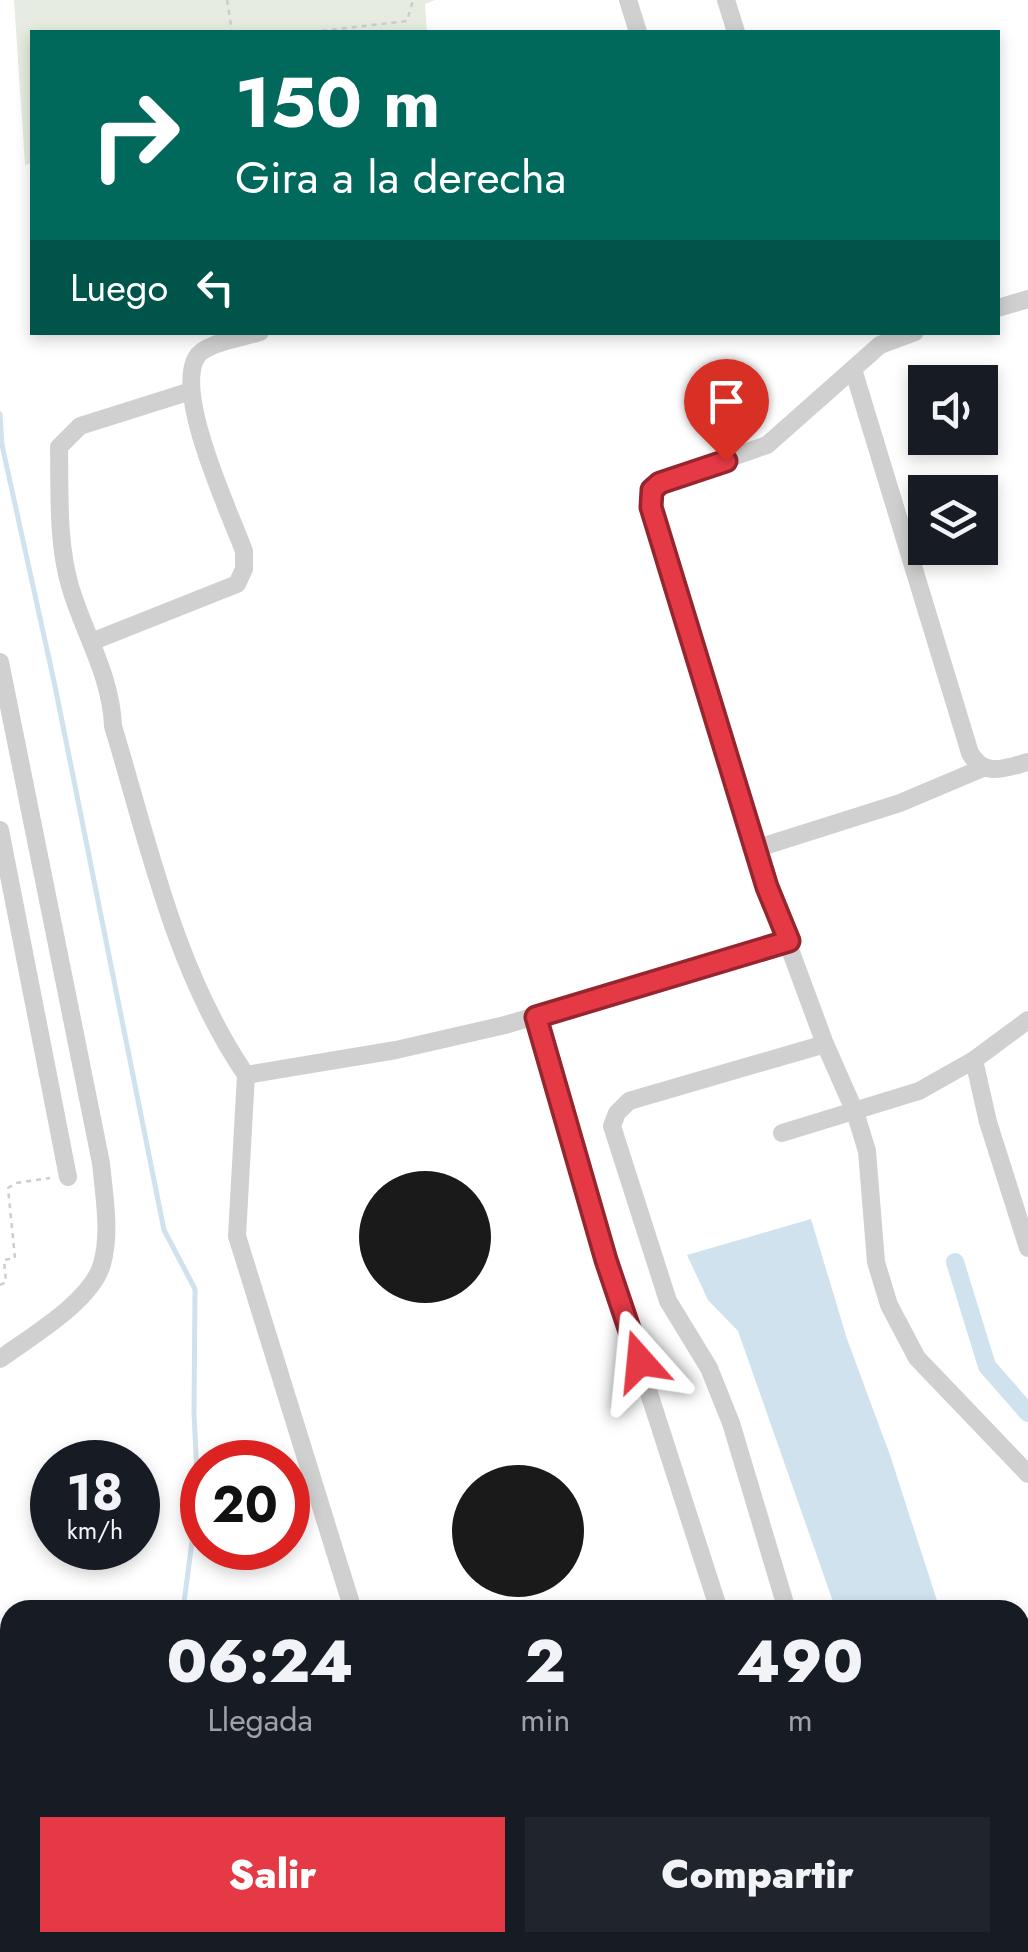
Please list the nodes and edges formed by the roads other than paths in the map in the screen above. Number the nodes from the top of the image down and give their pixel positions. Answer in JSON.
{"nodes":[{"id":1,"x":628,"y":0,"type":"edge"},
{"id":2,"x":726,"y":0,"type":"edge"},
{"id":3,"x":637,"y":30,"type":"edge"},
{"id":4,"x":735,"y":30,"type":"edge"},
{"id":5,"x":1028,"y":299,"type":"edge"},
{"id":6,"x":1000,"y":307,"type":"edge"},
{"id":7,"x":251,"y":335,"type":"edge"},
{"id":8,"x":908,"y":335,"type":"edge"},
{"id":9,"x":852,"y":369,"type":"junction"},
{"id":10,"x":192,"y":391,"type":"junction"},
{"id":11,"x":92,"y":642,"type":"junction"},
{"id":12,"x":0,"y":662,"type":"edge"},
{"id":13,"x":1028,"y":762,"type":"edge"},
{"id":14,"x":983,"y":768,"type":"junction"},
{"id":15,"x":0,"y":830,"type":"edge"},
{"id":16,"x":755,"y":849,"type":"junction"},
{"id":17,"x":789,"y":941,"type":"junction"},
{"id":18,"x":536,"y":1017,"type":"junction"},
{"id":19,"x":1028,"y":1020,"type":"edge"},
{"id":20,"x":825,"y":1044,"type":"junction"},
{"id":21,"x":974,"y":1060,"type":"junction"},
{"id":22,"x":246,"y":1074,"type":"junction"},
{"id":23,"x":855,"y":1112,"type":"junction"},
{"id":24,"x":782,"y":1134,"type":"dead end"},
{"id":25,"x":66,"y":1170,"type":"road end"},
{"id":26,"x":1028,"y":1248,"type":"edge"},
{"id":27,"x":0,"y":1359,"type":"edge"},
{"id":28,"x":1028,"y":1474,"type":"edge"},
{"id":29,"x":351,"y":1600,"type":"edge"},
{"id":30,"x":716,"y":1600,"type":"edge"},
{"id":31,"x":784,"y":1600,"type":"edge"}],
"edges":[{"from":1,"to":3,"type":"street"},
{"from":2,"to":4,"type":"street"},
{"from":5,"to":6,"type":"street"},
{"from":7,"to":10,"type":"street"},
{"from":8,"to":9,"type":"street"},
{"from":9,"to":14,"type":"street"},
{"from":9,"to":16,"type":"street"},
{"from":10,"to":11,"type":"street"},
{"from":10,"to":11,"type":"street"},
{"from":11,"to":22,"type":"street"},
{"from":12,"to":27,"type":"street"},
{"from":13,"to":14,"type":"street"},
{"from":14,"to":16,"type":"street"},
{"from":15,"to":25,"type":"street"},
{"from":16,"to":17,"type":"street"},
{"from":17,"to":18,"type":"street"},
{"from":17,"to":20,"type":"street"},
{"from":18,"to":22,"type":"street"},
{"from":18,"to":30,"type":"street"},
{"from":19,"to":21,"type":"street"},
{"from":20,"to":23,"type":"street"},
{"from":20,"to":31,"type":"street"},
{"from":21,"to":23,"type":"street"},
{"from":21,"to":26,"type":"street"},
{"from":22,"to":29,"type":"street"},
{"from":23,"to":24,"type":"street"},
{"from":23,"to":28,"type":"street"}]}
